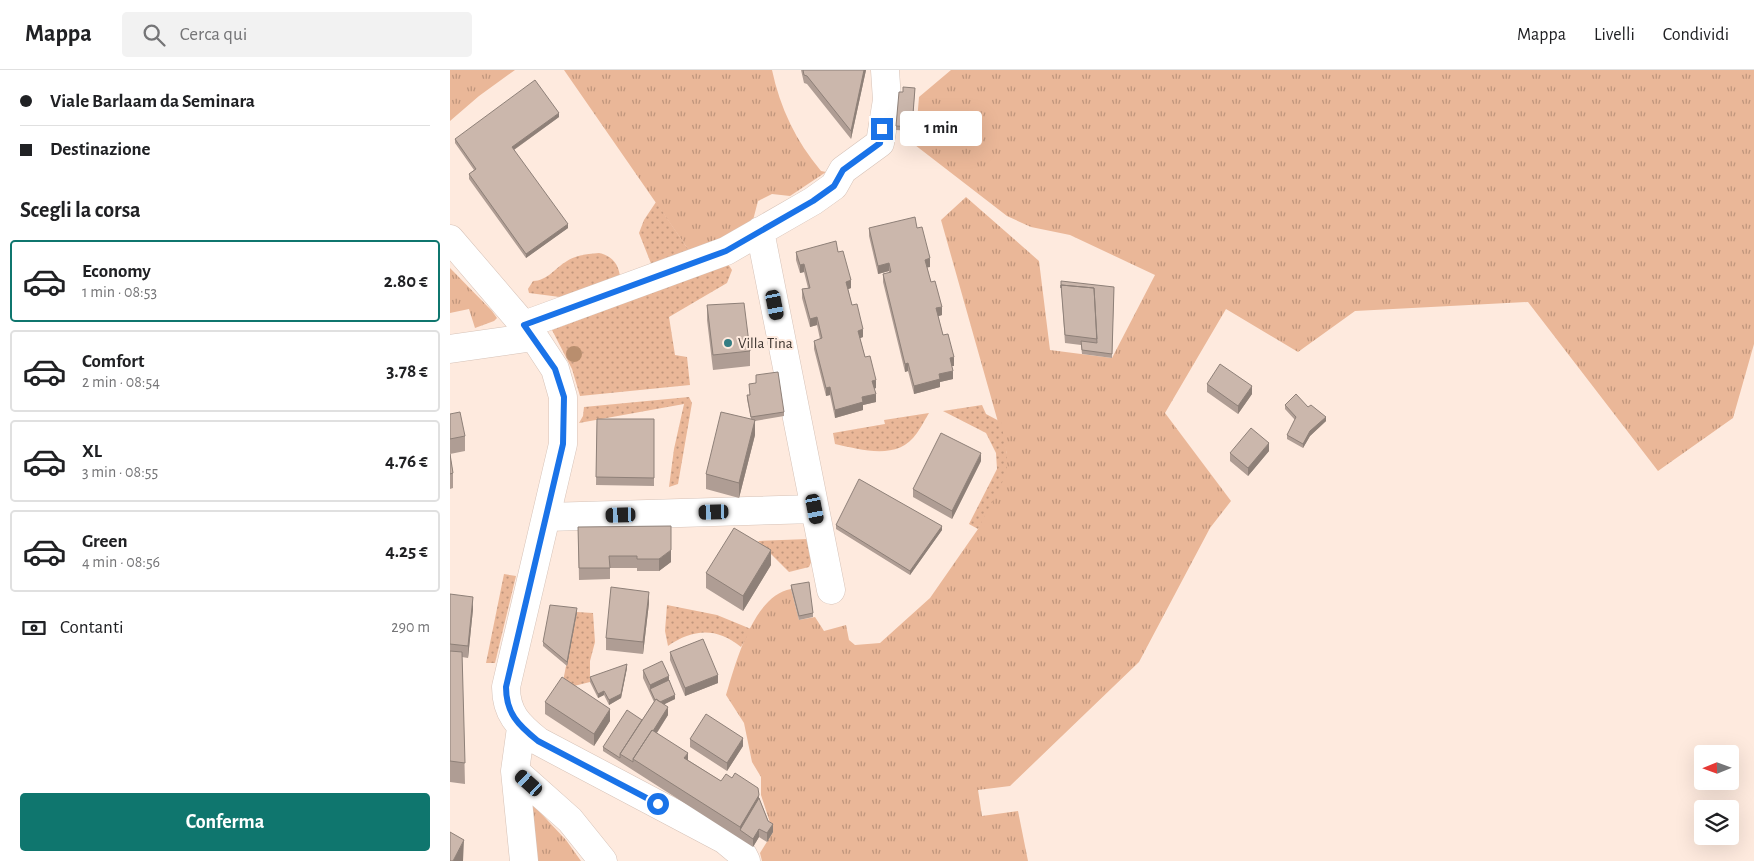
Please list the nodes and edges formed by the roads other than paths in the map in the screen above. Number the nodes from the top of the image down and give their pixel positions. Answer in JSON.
{"nodes":[{"id":1,"x":885,"y":70,"type":"edge"},
{"id":2,"x":760,"y":231,"type":"junction"},
{"id":3,"x":450,"y":239,"type":"edge"},
{"id":4,"x":529,"y":331,"type":"junction"},
{"id":5,"x":450,"y":349,"type":"edge"},
{"id":6,"x":815,"y":509,"type":"junction"},
{"id":7,"x":546,"y":517,"type":"junction"},
{"id":8,"x":831,"y":590,"type":"dead end"},
{"id":9,"x":521,"y":728,"type":"junction"},
{"id":10,"x":515,"y":771,"type":"junction"},
{"id":11,"x":524,"y":861,"type":"edge"},
{"id":12,"x":603,"y":861,"type":"edge"},
{"id":13,"x":746,"y":861,"type":"edge"}],
"edges":[{"from":1,"to":2,"type":"street"},
{"from":2,"to":4,"type":"street"},
{"from":2,"to":6,"type":"street"},
{"from":3,"to":4,"type":"street"},
{"from":4,"to":5,"type":"street"},
{"from":4,"to":7,"type":"street"},
{"from":6,"to":7,"type":"street"},
{"from":6,"to":8,"type":"street"},
{"from":7,"to":9,"type":"street"},
{"from":9,"to":10,"type":"street"},
{"from":9,"to":13,"type":"street"},
{"from":10,"to":11,"type":"street"},
{"from":10,"to":12,"type":"street"}]}
